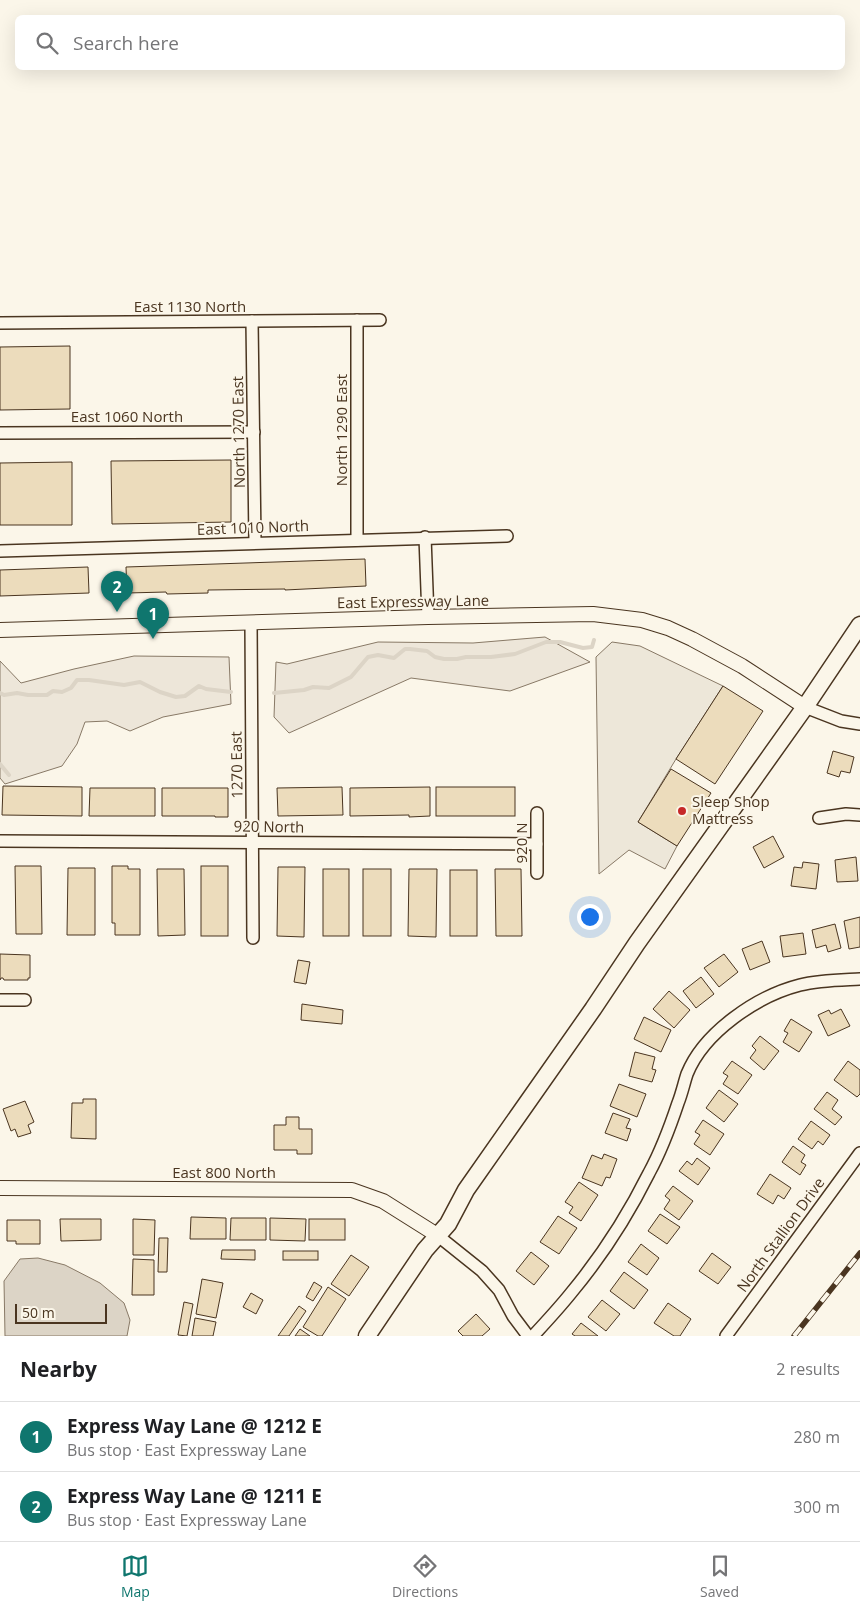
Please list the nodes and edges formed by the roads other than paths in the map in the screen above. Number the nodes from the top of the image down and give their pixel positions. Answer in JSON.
{"nodes":[{"id":1,"x":357,"y":320,"type":"junction"},
{"id":2,"x":380,"y":320,"type":"dead end"},
{"id":3,"x":252,"y":321,"type":"junction"},
{"id":4,"x":0,"y":323,"type":"edge"},
{"id":5,"x":254,"y":432,"type":"junction"},
{"id":6,"x":0,"y":433,"type":"edge"},
{"id":7,"x":507,"y":536,"type":"dead end"},
{"id":8,"x":425,"y":538,"type":"junction"},
{"id":9,"x":357,"y":540,"type":"junction"},
{"id":10,"x":255,"y":542,"type":"junction"},
{"id":11,"x":0,"y":551,"type":"edge"},
{"id":12,"x":428,"y":617,"type":"junction"},
{"id":13,"x":251,"y":622,"type":"junction"},
{"id":14,"x":860,"y":625,"type":"edge"},
{"id":15,"x":0,"y":630,"type":"edge"},
{"id":16,"x":805,"y":707,"type":"junction"},
{"id":17,"x":860,"y":724,"type":"edge"},
{"id":18,"x":537,"y":813,"type":"dead end"},
{"id":19,"x":860,"y":815,"type":"edge"},
{"id":20,"x":819,"y":818,"type":"dead end"},
{"id":21,"x":0,"y":841,"type":"edge"},
{"id":22,"x":253,"y":841,"type":"junction"},
{"id":23,"x":537,"y":844,"type":"junction"},
{"id":24,"x":537,"y":873,"type":"dead end"},
{"id":25,"x":253,"y":938,"type":"dead end"},
{"id":26,"x":860,"y":979,"type":"edge"},
{"id":27,"x":0,"y":1000,"type":"edge"},
{"id":28,"x":25,"y":1000,"type":"dead end"},
{"id":29,"x":860,"y":1153,"type":"edge"},
{"id":30,"x":0,"y":1188,"type":"edge"},
{"id":31,"x":437,"y":1235,"type":"junction"},
{"id":32,"x":367,"y":1336,"type":"edge"},
{"id":33,"x":528,"y":1336,"type":"edge"},
{"id":34,"x":533,"y":1336,"type":"edge"},
{"id":35,"x":726,"y":1336,"type":"edge"}],
"edges":[{"from":1,"to":2,"type":"street","name":"East 1130 North"},
{"from":1,"to":3,"type":"street","name":"East 1130 North"},
{"from":1,"to":9,"type":"street","name":"North 1290 East"},
{"from":3,"to":4,"type":"street","name":"East 1130 North"},
{"from":3,"to":5,"type":"street","name":"North 1270 East"},
{"from":5,"to":6,"type":"street","name":"East 1060 North"},
{"from":5,"to":10,"type":"street","name":"North 1270 East"},
{"from":7,"to":8,"type":"street","name":"East 1010 North"},
{"from":8,"to":9,"type":"street","name":"East 1010 North"},
{"from":8,"to":12,"type":"street"},
{"from":9,"to":10,"type":"street","name":"East 1010 North"},
{"from":10,"to":11,"type":"street","name":"East 1010 North"},
{"from":12,"to":13,"type":"street","name":"East Expressway Lane"},
{"from":12,"to":16,"type":"street","name":"East Expressway Lane"},
{"from":13,"to":15,"type":"street","name":"East Expressway Lane"},
{"from":13,"to":22,"type":"street","name":"1270 East"},
{"from":14,"to":16,"type":"main road"},
{"from":16,"to":17,"type":"street"},
{"from":16,"to":31,"type":"main road"},
{"from":18,"to":23,"type":"street","name":"920 N"},
{"from":19,"to":20,"type":"street"},
{"from":21,"to":22,"type":"street","name":"920 North"},
{"from":22,"to":23,"type":"street","name":"920 North"},
{"from":22,"to":25,"type":"street","name":"1270 East"},
{"from":23,"to":24,"type":"street","name":"920 N"},
{"from":26,"to":34,"type":"street"},
{"from":27,"to":28,"type":"street"},
{"from":29,"to":35,"type":"street","name":"North Stallion Drive"},
{"from":30,"to":31,"type":"street","name":"East 800 North"},
{"from":31,"to":32,"type":"main road"},
{"from":31,"to":33,"type":"street"}]}
